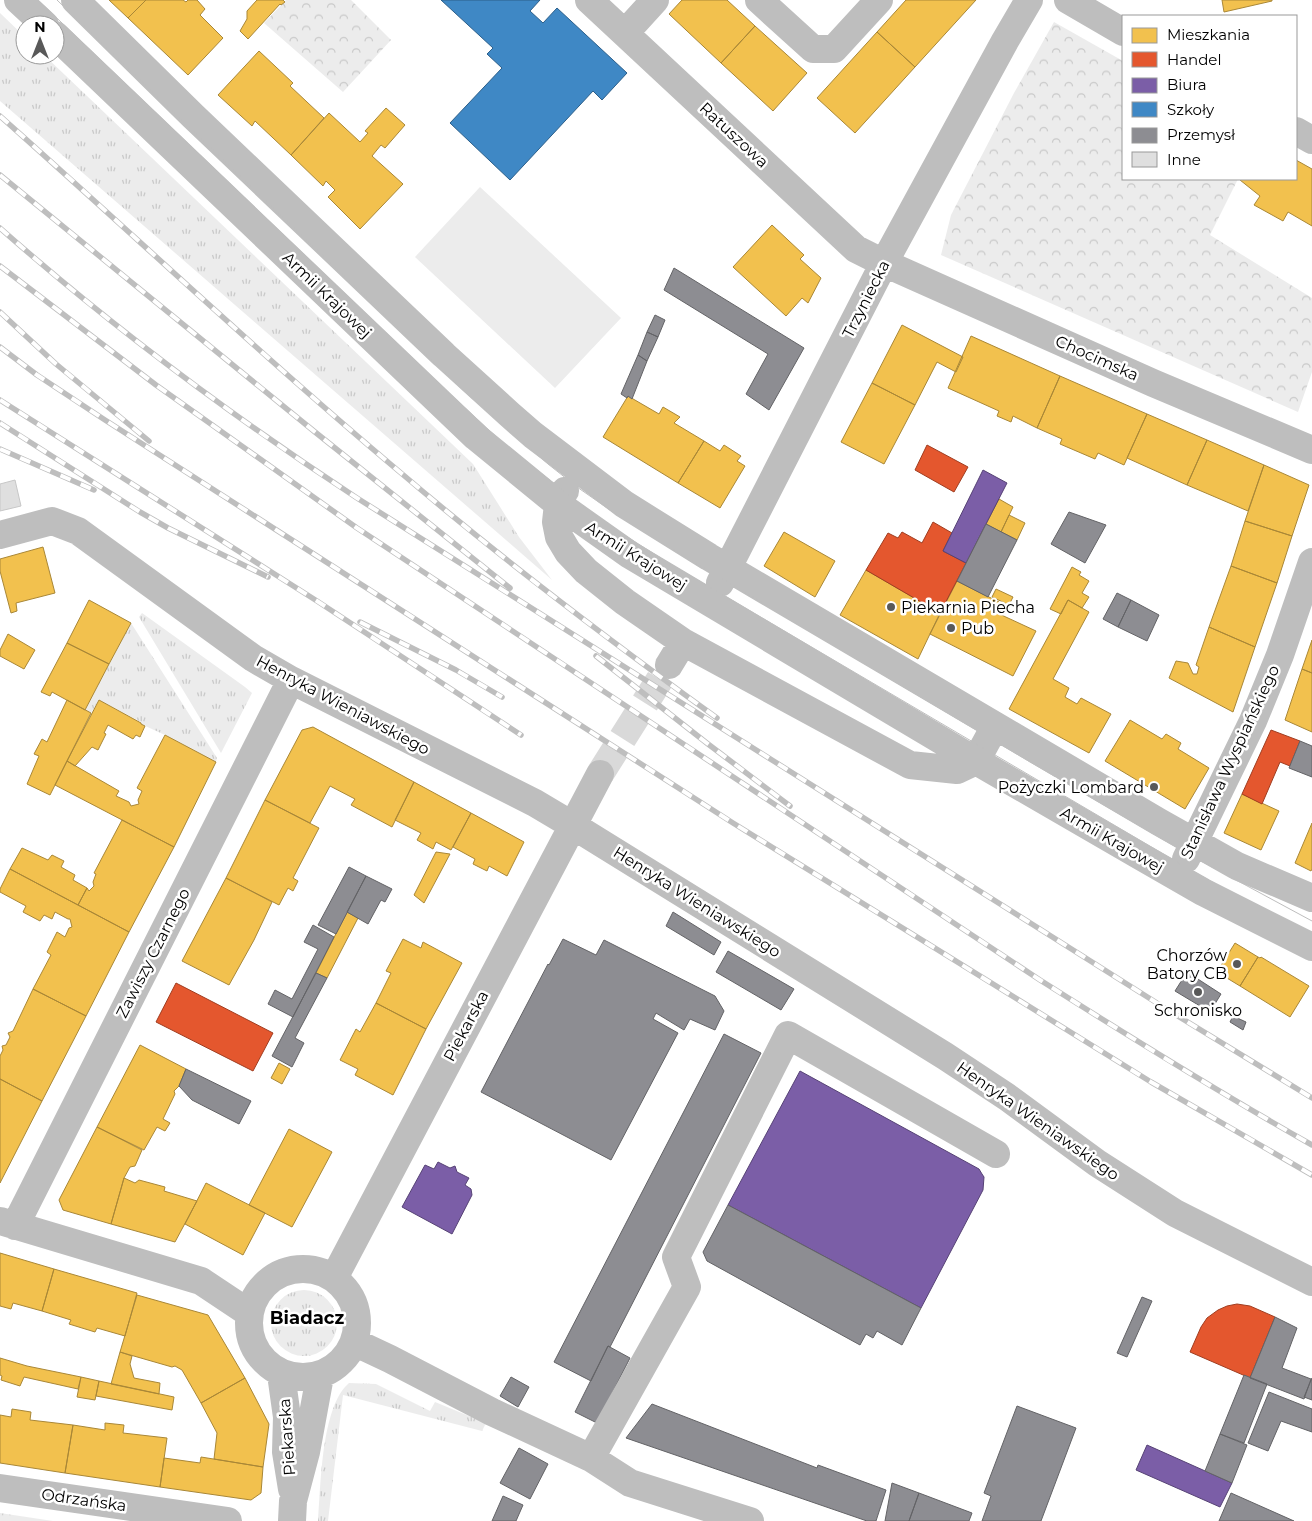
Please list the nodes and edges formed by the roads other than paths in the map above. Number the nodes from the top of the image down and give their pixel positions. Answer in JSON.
{"nodes":[{"id":1,"x":18,"y":0,"type":"edge"},
{"id":2,"x":75,"y":0,"type":"edge"},
{"id":3,"x":588,"y":0,"type":"edge"},
{"id":4,"x":655,"y":0,"type":"edge"},
{"id":5,"x":759,"y":0,"type":"edge"},
{"id":6,"x":1029,"y":0,"type":"edge"},
{"id":7,"x":1068,"y":0,"type":"edge"},
{"id":8,"x":876,"y":1,"type":"edge"},
{"id":9,"x":34,"y":15,"type":"edge"},
{"id":10,"x":1122,"y":31,"type":"edge"},
{"id":11,"x":625,"y":33,"type":"junction"},
{"id":12,"x":65,"y":45,"type":"edge"},
{"id":13,"x":1297,"y":132,"type":"edge"},
{"id":14,"x":1312,"y":140,"type":"edge"},
{"id":15,"x":884,"y":263,"type":"junction"},
{"id":16,"x":1312,"y":450,"type":"edge"},
{"id":17,"x":591,"y":479,"type":"junction"},
{"id":18,"x":558,"y":504,"type":"junction"},
{"id":19,"x":0,"y":535,"type":"edge"},
{"id":20,"x":1312,"y":562,"type":"edge"},
{"id":21,"x":728,"y":568,"type":"junction"},
{"id":22,"x":709,"y":602,"type":"junction"},
{"id":23,"x":683,"y":642,"type":"junction"},
{"id":24,"x":669,"y":665,"type":"tunnel mouth"},
{"id":25,"x":291,"y":680,"type":"junction"},
{"id":26,"x":995,"y":726,"type":"junction"},
{"id":27,"x":976,"y":761,"type":"junction"},
{"id":28,"x":600,"y":774,"type":"tunnel mouth"},
{"id":29,"x":572,"y":825,"type":"junction"},
{"id":30,"x":1194,"y":842,"type":"junction"},
{"id":31,"x":1176,"y":877,"type":"junction"},
{"id":32,"x":1312,"y":898,"type":"edge"},
{"id":33,"x":1312,"y":947,"type":"edge"},
{"id":34,"x":996,"y":1154,"type":"dead end"},
{"id":35,"x":7,"y":1224,"type":"edge"},
{"id":36,"x":334,"y":1278,"type":"junction"},
{"id":37,"x":1312,"y":1282,"type":"edge"},
{"id":38,"x":249,"y":1313,"type":"junction"},
{"id":39,"x":356,"y":1343,"type":"junction"},
{"id":40,"x":281,"y":1374,"type":"junction"},
{"id":41,"x":320,"y":1376,"type":"junction"},
{"id":42,"x":591,"y":1458,"type":"junction"},
{"id":43,"x":0,"y":1488,"type":"edge"},
{"id":44,"x":292,"y":1511,"type":"edge"},
{"id":45,"x":228,"y":1521,"type":"edge"},
{"id":46,"x":750,"y":1521,"type":"edge"}],
"edges":[{"from":1,"to":9,"type":"street"},
{"from":2,"to":17,"type":"street"},
{"from":3,"to":11,"type":"street","name":"Ratuszowa"},
{"from":4,"to":11,"type":"street"},
{"from":5,"to":8,"type":"street"},
{"from":6,"to":15,"type":"street","name":"Trzyniecka"},
{"from":7,"to":10,"type":"street"},
{"from":11,"to":15,"type":"street","name":"Ratuszowa"},
{"from":12,"to":18,"type":"street","name":"Armii Krajowej"},
{"from":13,"to":14,"type":"street"},
{"from":15,"to":16,"type":"street","name":"Chocimska"},
{"from":15,"to":21,"type":"street","name":"Trzyniecka"},
{"from":17,"to":18,"type":"street"},
{"from":17,"to":21,"type":"street"},
{"from":18,"to":22,"type":"street","name":"Armii Krajowej"},
{"from":18,"to":23,"type":"street"},
{"from":19,"to":25,"type":"street","name":"Henryka Wieniawskiego"},
{"from":20,"to":30,"type":"street","name":"Stanisława Wyspiańskiego"},
{"from":21,"to":22,"type":"street","name":"Trzyniecka"},
{"from":21,"to":26,"type":"street"},
{"from":22,"to":27,"type":"street","name":"Armii Krajowej"},
{"from":23,"to":24,"type":"street"},
{"from":23,"to":27,"type":"street"},
{"from":25,"to":29,"type":"street","name":"Henryka Wieniawskiego"},
{"from":25,"to":35,"type":"street","name":"Zawiszy Czarnego"},
{"from":26,"to":27,"type":"street"},
{"from":26,"to":30,"type":"street"},
{"from":27,"to":31,"type":"street","name":"Armii Krajowej"},
{"from":28,"to":29,"type":"street","name":"Piekarska"},
{"from":29,"to":36,"type":"street","name":"Piekarska"},
{"from":29,"to":37,"type":"street","name":"Henryka Wieniawskiego"},
{"from":30,"to":31,"type":"street","name":"Stanisława Wyspiańskiego"},
{"from":30,"to":32,"type":"street"},
{"from":31,"to":33,"type":"street","name":"Armii Krajowej"},
{"from":34,"to":42,"type":"street"},
{"from":35,"to":38,"type":"street"},
{"from":36,"to":38,"type":"street"},
{"from":36,"to":39,"type":"street"},
{"from":38,"to":40,"type":"street"},
{"from":39,"to":41,"type":"street"},
{"from":39,"to":42,"type":"street"},
{"from":40,"to":41,"type":"street"},
{"from":40,"to":44,"type":"street","name":"Piekarska"},
{"from":41,"to":44,"type":"street","name":"Piekarska"},
{"from":42,"to":46,"type":"street"},
{"from":43,"to":45,"type":"street","name":"Odrzańska"}]}
